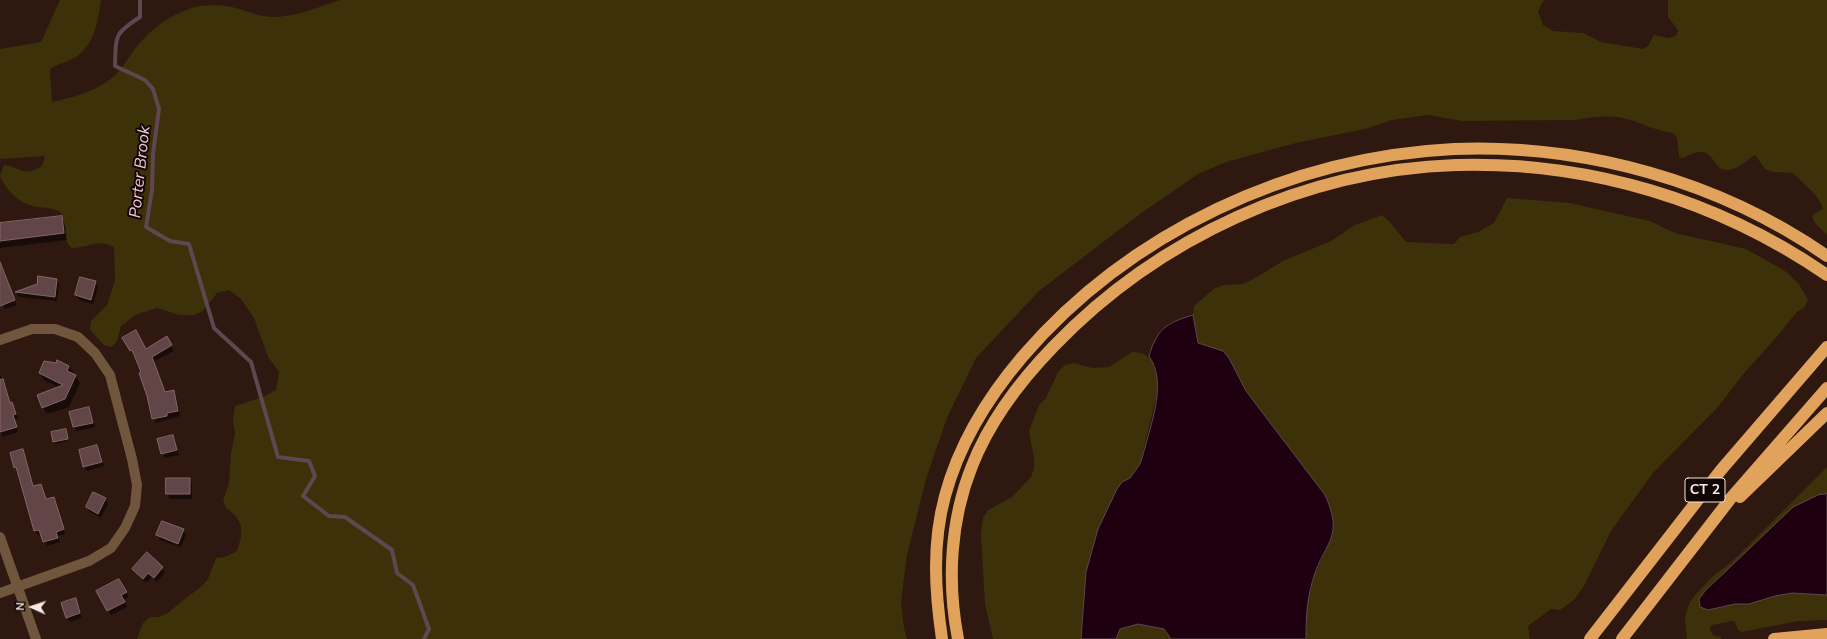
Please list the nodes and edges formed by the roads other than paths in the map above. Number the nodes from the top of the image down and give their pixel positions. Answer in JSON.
{"nodes":[{"id":1,"x":1826,"y":255,"type":"edge"},
{"id":2,"x":1827,"y":275,"type":"edge"},
{"id":3,"x":0,"y":340,"type":"edge"},
{"id":4,"x":1827,"y":347,"type":"edge"},
{"id":5,"x":1827,"y":388,"type":"edge"},
{"id":6,"x":1827,"y":413,"type":"edge"},
{"id":7,"x":1702,"y":534,"type":"junction"},
{"id":8,"x":0,"y":537,"type":"edge"},
{"id":9,"x":17,"y":586,"type":"junction"},
{"id":10,"x":0,"y":593,"type":"edge"},
{"id":11,"x":1827,"y":634,"type":"edge"},
{"id":12,"x":36,"y":639,"type":"edge"},
{"id":13,"x":942,"y":639,"type":"edge"},
{"id":14,"x":958,"y":639,"type":"edge"},
{"id":15,"x":1590,"y":639,"type":"edge"},
{"id":16,"x":1622,"y":639,"type":"edge"},
{"id":17,"x":1774,"y":639,"type":"edge"}],
"edges":[{"from":1,"to":13,"type":"highway"},
{"from":2,"to":14,"type":"highway"},
{"from":3,"to":9,"type":"street"},
{"from":4,"to":15,"type":"highway","number":"CT 2"},
{"from":5,"to":7,"type":"highway","number":"CT 2"},
{"from":6,"to":7,"type":"highway"},
{"from":7,"to":16,"type":"highway","number":"CT 2"},
{"from":8,"to":9,"type":"street"},
{"from":9,"to":10,"type":"street"},
{"from":9,"to":12,"type":"street"},
{"from":11,"to":17,"type":"highway"}]}
